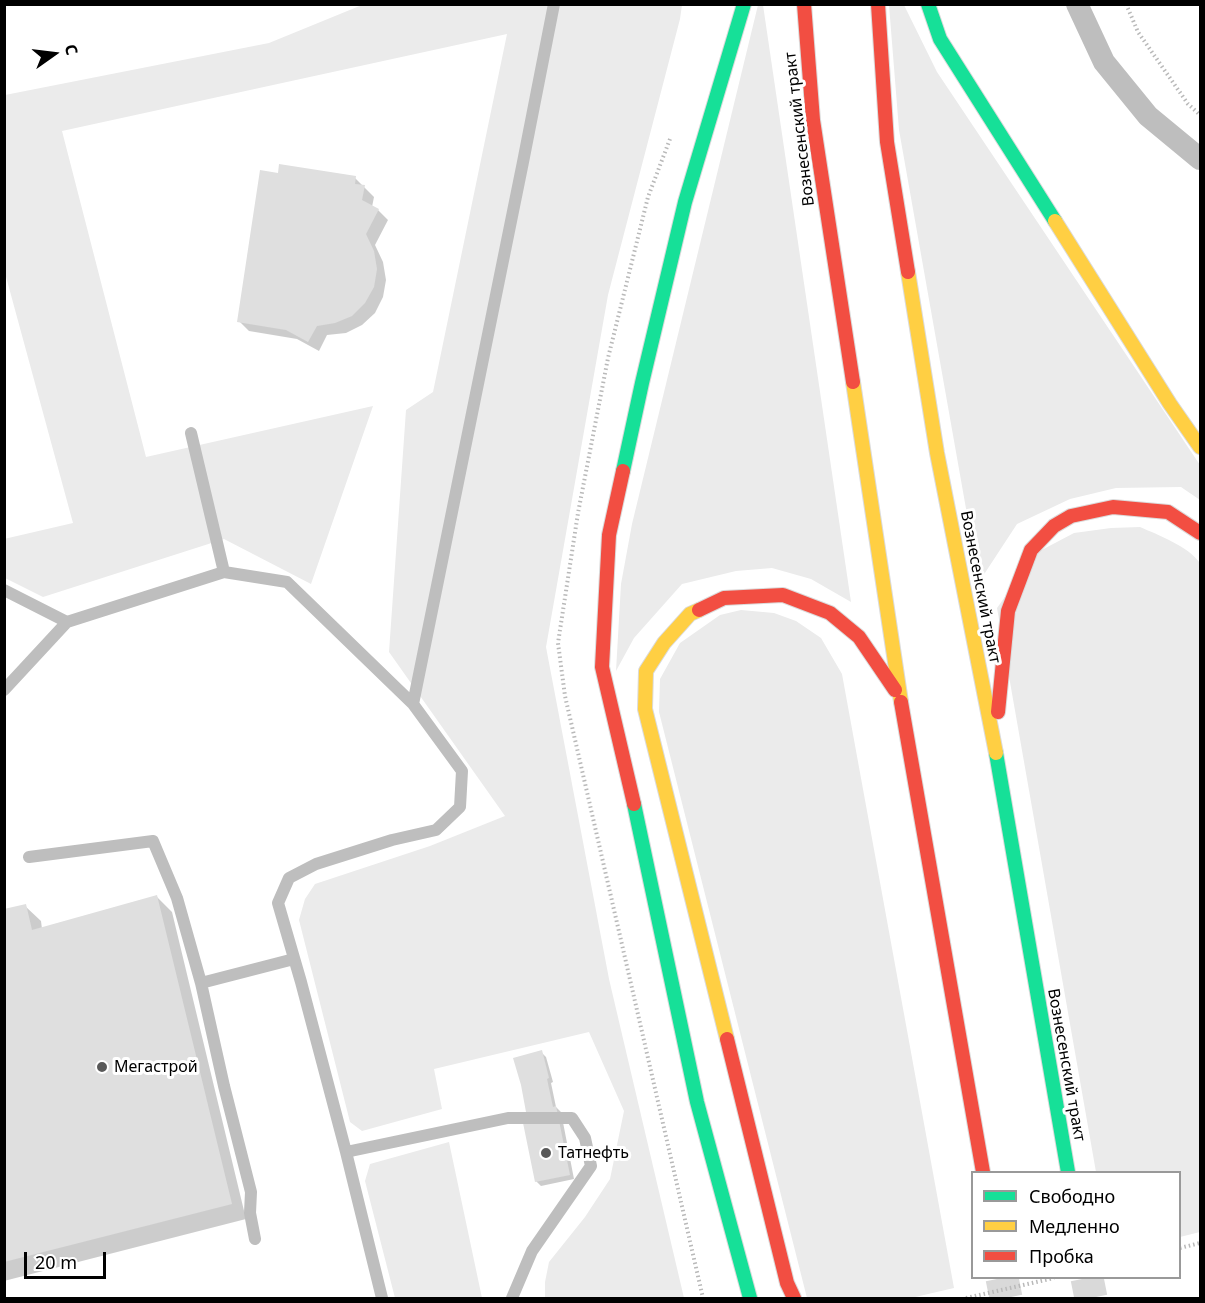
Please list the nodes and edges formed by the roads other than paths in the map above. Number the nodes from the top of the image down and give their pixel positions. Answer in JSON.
{"nodes":[{"id":1,"x":554,"y":4,"type":"edge"},
{"id":2,"x":744,"y":4,"type":"edge"},
{"id":3,"x":804,"y":4,"type":"edge"},
{"id":4,"x":878,"y":4,"type":"edge"},
{"id":5,"x":928,"y":4,"type":"edge"},
{"id":6,"x":1077,"y":4,"type":"edge"},
{"id":7,"x":1200,"y":159,"type":"edge"},
{"id":8,"x":191,"y":433,"type":"dead end"},
{"id":9,"x":1200,"y":447,"type":"edge"},
{"id":10,"x":1200,"y":533,"type":"edge"},
{"id":11,"x":224,"y":572,"type":"junction"},
{"id":12,"x":4,"y":590,"type":"edge"},
{"id":13,"x":67,"y":622,"type":"junction"},
{"id":14,"x":4,"y":690,"type":"edge"},
{"id":15,"x":900,"y":697,"type":"junction"},
{"id":16,"x":413,"y":704,"type":"junction"},
{"id":17,"x":994,"y":750,"type":"junction"},
{"id":18,"x":29,"y":857,"type":"dead end"},
{"id":19,"x":294,"y":959,"type":"junction"},
{"id":20,"x":201,"y":983,"type":"junction"},
{"id":21,"x":346,"y":1152,"type":"junction"},
{"id":22,"x":983,"y":1171,"type":"edge"},
{"id":23,"x":1068,"y":1171,"type":"edge"},
{"id":24,"x":255,"y":1239,"type":"dead end"},
{"id":25,"x":382,"y":1299,"type":"edge"},
{"id":26,"x":512,"y":1299,"type":"edge"},
{"id":27,"x":750,"y":1299,"type":"edge"},
{"id":28,"x":794,"y":1299,"type":"edge"}],
"edges":[{"from":1,"to":16,"type":"lane"},
{"from":2,"to":27,"type":"main road"},
{"from":3,"to":15,"type":"main road","name":"Вознесенский тракт"},
{"from":4,"to":17,"type":"main road","name":"Вознесенский тракт"},
{"from":5,"to":9,"type":"main road"},
{"from":6,"to":7,"type":"street"},
{"from":8,"to":11,"type":"lane"},
{"from":10,"to":17,"type":"main road"},
{"from":11,"to":13,"type":"lane"},
{"from":11,"to":16,"type":"lane"},
{"from":12,"to":13,"type":"lane"},
{"from":13,"to":14,"type":"lane"},
{"from":15,"to":22,"type":"main road","name":"Вознесенский тракт"},
{"from":15,"to":28,"type":"main road"},
{"from":16,"to":19,"type":"lane"},
{"from":17,"to":23,"type":"main road","name":"Вознесенский тракт"},
{"from":18,"to":20,"type":"lane"},
{"from":19,"to":20,"type":"lane"},
{"from":19,"to":21,"type":"lane"},
{"from":20,"to":24,"type":"lane"},
{"from":21,"to":25,"type":"lane"},
{"from":21,"to":26,"type":"lane"}]}
